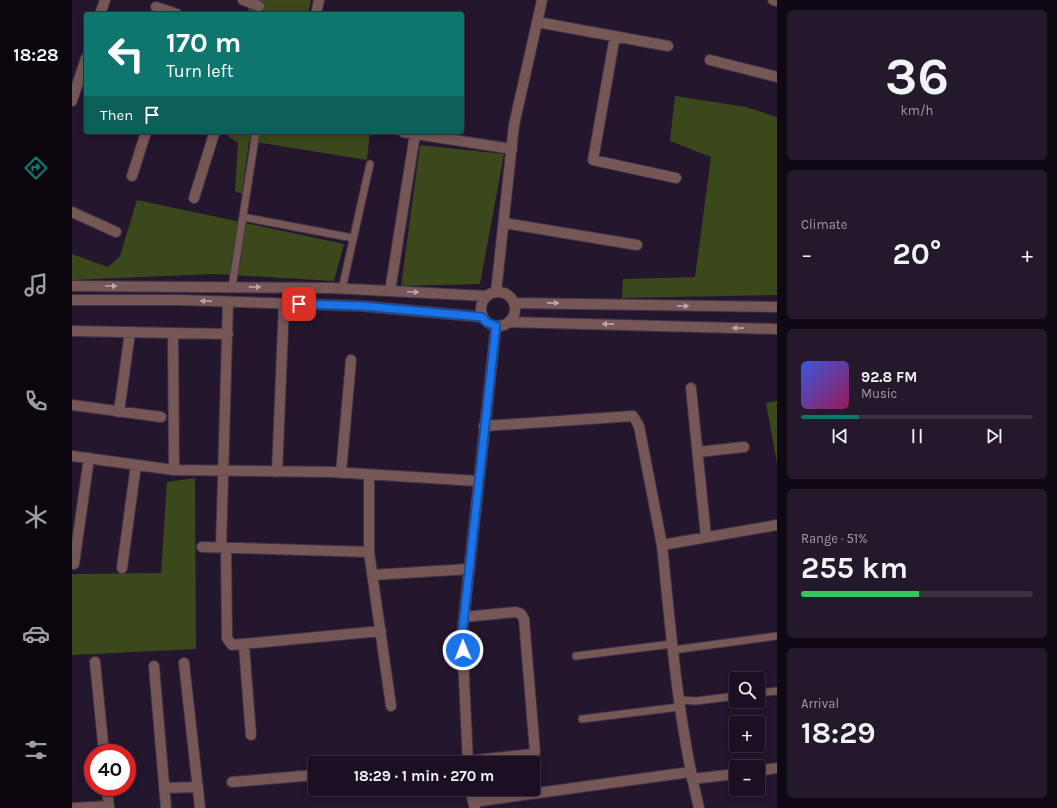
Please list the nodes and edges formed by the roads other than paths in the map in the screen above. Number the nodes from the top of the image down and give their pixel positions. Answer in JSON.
{"nodes":[{"id":1,"x":105,"y":0,"type":"edge"},
{"id":2,"x":243,"y":0,"type":"edge"},
{"id":3,"x":318,"y":0,"type":"edge"},
{"id":4,"x":542,"y":0,"type":"edge"},
{"id":5,"x":773,"y":0,"type":"edge"},
{"id":6,"x":777,"y":1,"type":"edge"},
{"id":7,"x":156,"y":6,"type":"dead end"},
{"id":8,"x":259,"y":7,"type":"edge"},
{"id":9,"x":101,"y":12,"type":"edge"},
{"id":10,"x":172,"y":12,"type":"edge"},
{"id":11,"x":316,"y":12,"type":"edge"},
{"id":12,"x":537,"y":22,"type":"junction"},
{"id":13,"x":614,"y":36,"type":"junction"},
{"id":14,"x":668,"y":46,"type":"dead end"},
{"id":15,"x":710,"y":60,"type":"dead end"},
{"id":16,"x":84,"y":64,"type":"edge"},
{"id":17,"x":777,"y":77,"type":"edge"},
{"id":18,"x":72,"y":101,"type":"edge"},
{"id":19,"x":145,"y":134,"type":"edge"},
{"id":20,"x":214,"y":134,"type":"edge"},
{"id":21,"x":256,"y":134,"type":"edge"},
{"id":22,"x":415,"y":134,"type":"joint"},
{"id":23,"x":512,"y":149,"type":"junction"},
{"id":24,"x":370,"y":164,"type":"dead end"},
{"id":25,"x":132,"y":176,"type":"dead end"},
{"id":26,"x":676,"y":178,"type":"dead end"},
{"id":27,"x":194,"y":198,"type":"dead end"},
{"id":28,"x":72,"y":212,"type":"edge"},
{"id":29,"x":243,"y":217,"type":"junction"},
{"id":30,"x":504,"y":223,"type":"junction"},
{"id":31,"x":116,"y":232,"type":"dead end"},
{"id":32,"x":353,"y":238,"type":"junction"},
{"id":33,"x":637,"y":244,"type":"dead end"},
{"id":34,"x":72,"y":286,"type":"edge"},
{"id":35,"x":232,"y":287,"type":"junction"},
{"id":36,"x":342,"y":289,"type":"junction"},
{"id":37,"x":390,"y":291,"type":"junction"},
{"id":38,"x":496,"y":292,"type":"junction"},
{"id":39,"x":486,"y":296,"type":"junction"},
{"id":40,"x":72,"y":300,"type":"edge"},
{"id":41,"x":228,"y":302,"type":"junction"},
{"id":42,"x":514,"y":303,"type":"junction"},
{"id":43,"x":284,"y":304,"type":"junction"},
{"id":44,"x":777,"y":307,"type":"edge"},
{"id":45,"x":482,"y":317,"type":"junction"},
{"id":46,"x":509,"y":322,"type":"junction"},
{"id":47,"x":496,"y":326,"type":"junction"},
{"id":48,"x":777,"y":329,"type":"edge"},
{"id":49,"x":72,"y":332,"type":"edge"},
{"id":50,"x":130,"y":332,"type":"junction"},
{"id":51,"x":173,"y":333,"type":"junction"},
{"id":52,"x":228,"y":334,"type":"junction"},
{"id":53,"x":351,"y":360,"type":"dead end"},
{"id":54,"x":691,"y":388,"type":"dead end"},
{"id":55,"x":72,"y":405,"type":"edge"},
{"id":56,"x":119,"y":412,"type":"junction"},
{"id":57,"x":161,"y":417,"type":"dead end"},
{"id":58,"x":484,"y":426,"type":"junction"},
{"id":59,"x":744,"y":447,"type":"dead end"},
{"id":60,"x":698,"y":452,"type":"junction"},
{"id":61,"x":72,"y":456,"type":"edge"},
{"id":62,"x":89,"y":458,"type":"junction"},
{"id":63,"x":136,"y":465,"type":"junction"},
{"id":64,"x":174,"y":470,"type":"junction"},
{"id":65,"x":224,"y":471,"type":"junction"},
{"id":66,"x":277,"y":472,"type":"junction"},
{"id":67,"x":341,"y":473,"type":"junction"},
{"id":68,"x":369,"y":474,"type":"junction"},
{"id":69,"x":478,"y":481,"type":"junction"},
{"id":70,"x":777,"y":525,"type":"edge"},
{"id":71,"x":706,"y":537,"type":"junction"},
{"id":72,"x":662,"y":545,"type":"junction"},
{"id":73,"x":202,"y":547,"type":"dead end"},
{"id":74,"x":223,"y":548,"type":"junction"},
{"id":75,"x":369,"y":552,"type":"junction"},
{"id":76,"x":74,"y":564,"type":"dead end"},
{"id":77,"x":122,"y":568,"type":"dead end"},
{"id":78,"x":469,"y":568,"type":"junction"},
{"id":79,"x":372,"y":575,"type":"junction"},
{"id":80,"x":464,"y":617,"type":"junction"},
{"id":81,"x":381,"y":631,"type":"junction"},
{"id":82,"x":777,"y":636,"type":"edge"},
{"id":83,"x":244,"y":646,"type":"junction"},
{"id":84,"x":672,"y":647,"type":"junction"},
{"id":85,"x":576,"y":656,"type":"dead end"},
{"id":86,"x":95,"y":662,"type":"dead end"},
{"id":87,"x":184,"y":663,"type":"dead end"},
{"id":88,"x":154,"y":666,"type":"dead end"},
{"id":89,"x":777,"y":691,"type":"edge"},
{"id":90,"x":765,"y":692,"type":"edge"},
{"id":91,"x":729,"y":697,"type":"edge"},
{"id":92,"x":678,"y":704,"type":"junction"},
{"id":93,"x":392,"y":706,"type":"dead end"},
{"id":94,"x":582,"y":720,"type":"dead end"},
{"id":95,"x":251,"y":735,"type":"dead end"},
{"id":96,"x":103,"y":744,"type":"edge"},
{"id":97,"x":468,"y":756,"type":"edge"},
{"id":98,"x":517,"y":756,"type":"edge"},
{"id":99,"x":777,"y":768,"type":"edge"},
{"id":100,"x":765,"y":770,"type":"edge"},
{"id":101,"x":729,"y":774,"type":"edge"},
{"id":102,"x":308,"y":775,"type":"edge"},
{"id":103,"x":691,"y":775,"type":"junction"},
{"id":104,"x":232,"y":782,"type":"dead end"},
{"id":105,"x":198,"y":786,"type":"junction"},
{"id":106,"x":164,"y":788,"type":"junction"},
{"id":107,"x":108,"y":796,"type":"edge"},
{"id":108,"x":474,"y":805,"type":"edge"},
{"id":109,"x":109,"y":807,"type":"edge"},
{"id":110,"x":74,"y":808,"type":"edge"},
{"id":111,"x":166,"y":808,"type":"edge"},
{"id":112,"x":200,"y":808,"type":"edge"},
{"id":113,"x":699,"y":808,"type":"edge"}],
"edges":[{"from":1,"to":9,"type":"street"},
{"from":2,"to":8,"type":"street"},
{"from":3,"to":11,"type":"street"},
{"from":4,"to":12,"type":"street"},
{"from":5,"to":6,"type":"street"},
{"from":7,"to":10,"type":"street"},
{"from":12,"to":13,"type":"street"},
{"from":12,"to":23,"type":"street"},
{"from":13,"to":14,"type":"street"},
{"from":13,"to":26,"type":"street"},
{"from":15,"to":17,"type":"street"},
{"from":16,"to":18,"type":"street"},
{"from":19,"to":25,"type":"street"},
{"from":20,"to":27,"type":"street"},
{"from":21,"to":29,"type":"lane"},
{"from":22,"to":23,"type":"street"},
{"from":22,"to":37,"type":"street"},
{"from":23,"to":30,"type":"street"},
{"from":24,"to":32,"type":"lane"},
{"from":28,"to":31,"type":"street"},
{"from":29,"to":32,"type":"lane"},
{"from":29,"to":35,"type":"lane"},
{"from":30,"to":33,"type":"street"},
{"from":30,"to":38,"type":"street"},
{"from":32,"to":36,"type":"lane"},
{"from":34,"to":35,"type":"street","one_way":true},
{"from":35,"to":36,"type":"street","one_way":true},
{"from":36,"to":37,"type":"street"},
{"from":37,"to":39,"type":"street","one_way":true},
{"from":38,"to":39,"type":"street"},
{"from":38,"to":42,"type":"street"},
{"from":39,"to":45,"type":"street"},
{"from":41,"to":40,"type":"street","one_way":true},
{"from":41,"to":43,"type":"street"},
{"from":41,"to":52,"type":"street"},
{"from":42,"to":44,"type":"street","one_way":true},
{"from":42,"to":46,"type":"street"},
{"from":43,"to":45,"type":"street"},
{"from":43,"to":66,"type":"street"},
{"from":45,"to":47,"type":"street"},
{"from":46,"to":47,"type":"street"},
{"from":48,"to":46,"type":"street","one_way":true},
{"from":47,"to":58,"type":"street"},
{"from":49,"to":50,"type":"street"},
{"from":50,"to":51,"type":"street"},
{"from":50,"to":56,"type":"street"},
{"from":51,"to":52,"type":"street"},
{"from":51,"to":64,"type":"street"},
{"from":52,"to":65,"type":"street"},
{"from":53,"to":67,"type":"street"},
{"from":54,"to":60,"type":"street"},
{"from":55,"to":56,"type":"street"},
{"from":56,"to":57,"type":"street"},
{"from":58,"to":69,"type":"street"},
{"from":58,"to":72,"type":"street"},
{"from":59,"to":60,"type":"street"},
{"from":60,"to":71,"type":"street"},
{"from":61,"to":62,"type":"street"},
{"from":62,"to":63,"type":"street"},
{"from":62,"to":76,"type":"street"},
{"from":63,"to":64,"type":"street"},
{"from":63,"to":77,"type":"street"},
{"from":64,"to":65,"type":"street"},
{"from":65,"to":66,"type":"street"},
{"from":65,"to":74,"type":"street"},
{"from":66,"to":67,"type":"street"},
{"from":67,"to":68,"type":"street"},
{"from":68,"to":69,"type":"street"},
{"from":68,"to":75,"type":"street"},
{"from":69,"to":78,"type":"street"},
{"from":70,"to":71,"type":"street"},
{"from":71,"to":72,"type":"street"},
{"from":72,"to":84,"type":"street"},
{"from":73,"to":74,"type":"street"},
{"from":74,"to":75,"type":"street"},
{"from":74,"to":83,"type":"street"},
{"from":75,"to":79,"type":"street"},
{"from":78,"to":79,"type":"street"},
{"from":78,"to":80,"type":"street"},
{"from":79,"to":81,"type":"street"},
{"from":80,"to":97,"type":"street"},
{"from":80,"to":98,"type":"street"},
{"from":81,"to":83,"type":"street"},
{"from":81,"to":93,"type":"street"},
{"from":82,"to":84,"type":"lane"},
{"from":83,"to":95,"type":"street"},
{"from":84,"to":85,"type":"lane"},
{"from":84,"to":92,"type":"street"},
{"from":86,"to":96,"type":"street"},
{"from":87,"to":105,"type":"street"},
{"from":88,"to":106,"type":"street"},
{"from":89,"to":90,"type":"lane"},
{"from":91,"to":92,"type":"lane"},
{"from":92,"to":94,"type":"lane"},
{"from":92,"to":103,"type":"street"},
{"from":99,"to":100,"type":"street"},
{"from":101,"to":103,"type":"street"},
{"from":102,"to":104,"type":"street"},
{"from":103,"to":108,"type":"street"},
{"from":103,"to":113,"type":"street"},
{"from":105,"to":106,"type":"street"},
{"from":105,"to":112,"type":"street"},
{"from":106,"to":111,"type":"street"},
{"from":107,"to":109,"type":"street"},
{"from":109,"to":110,"type":"street"}]}
